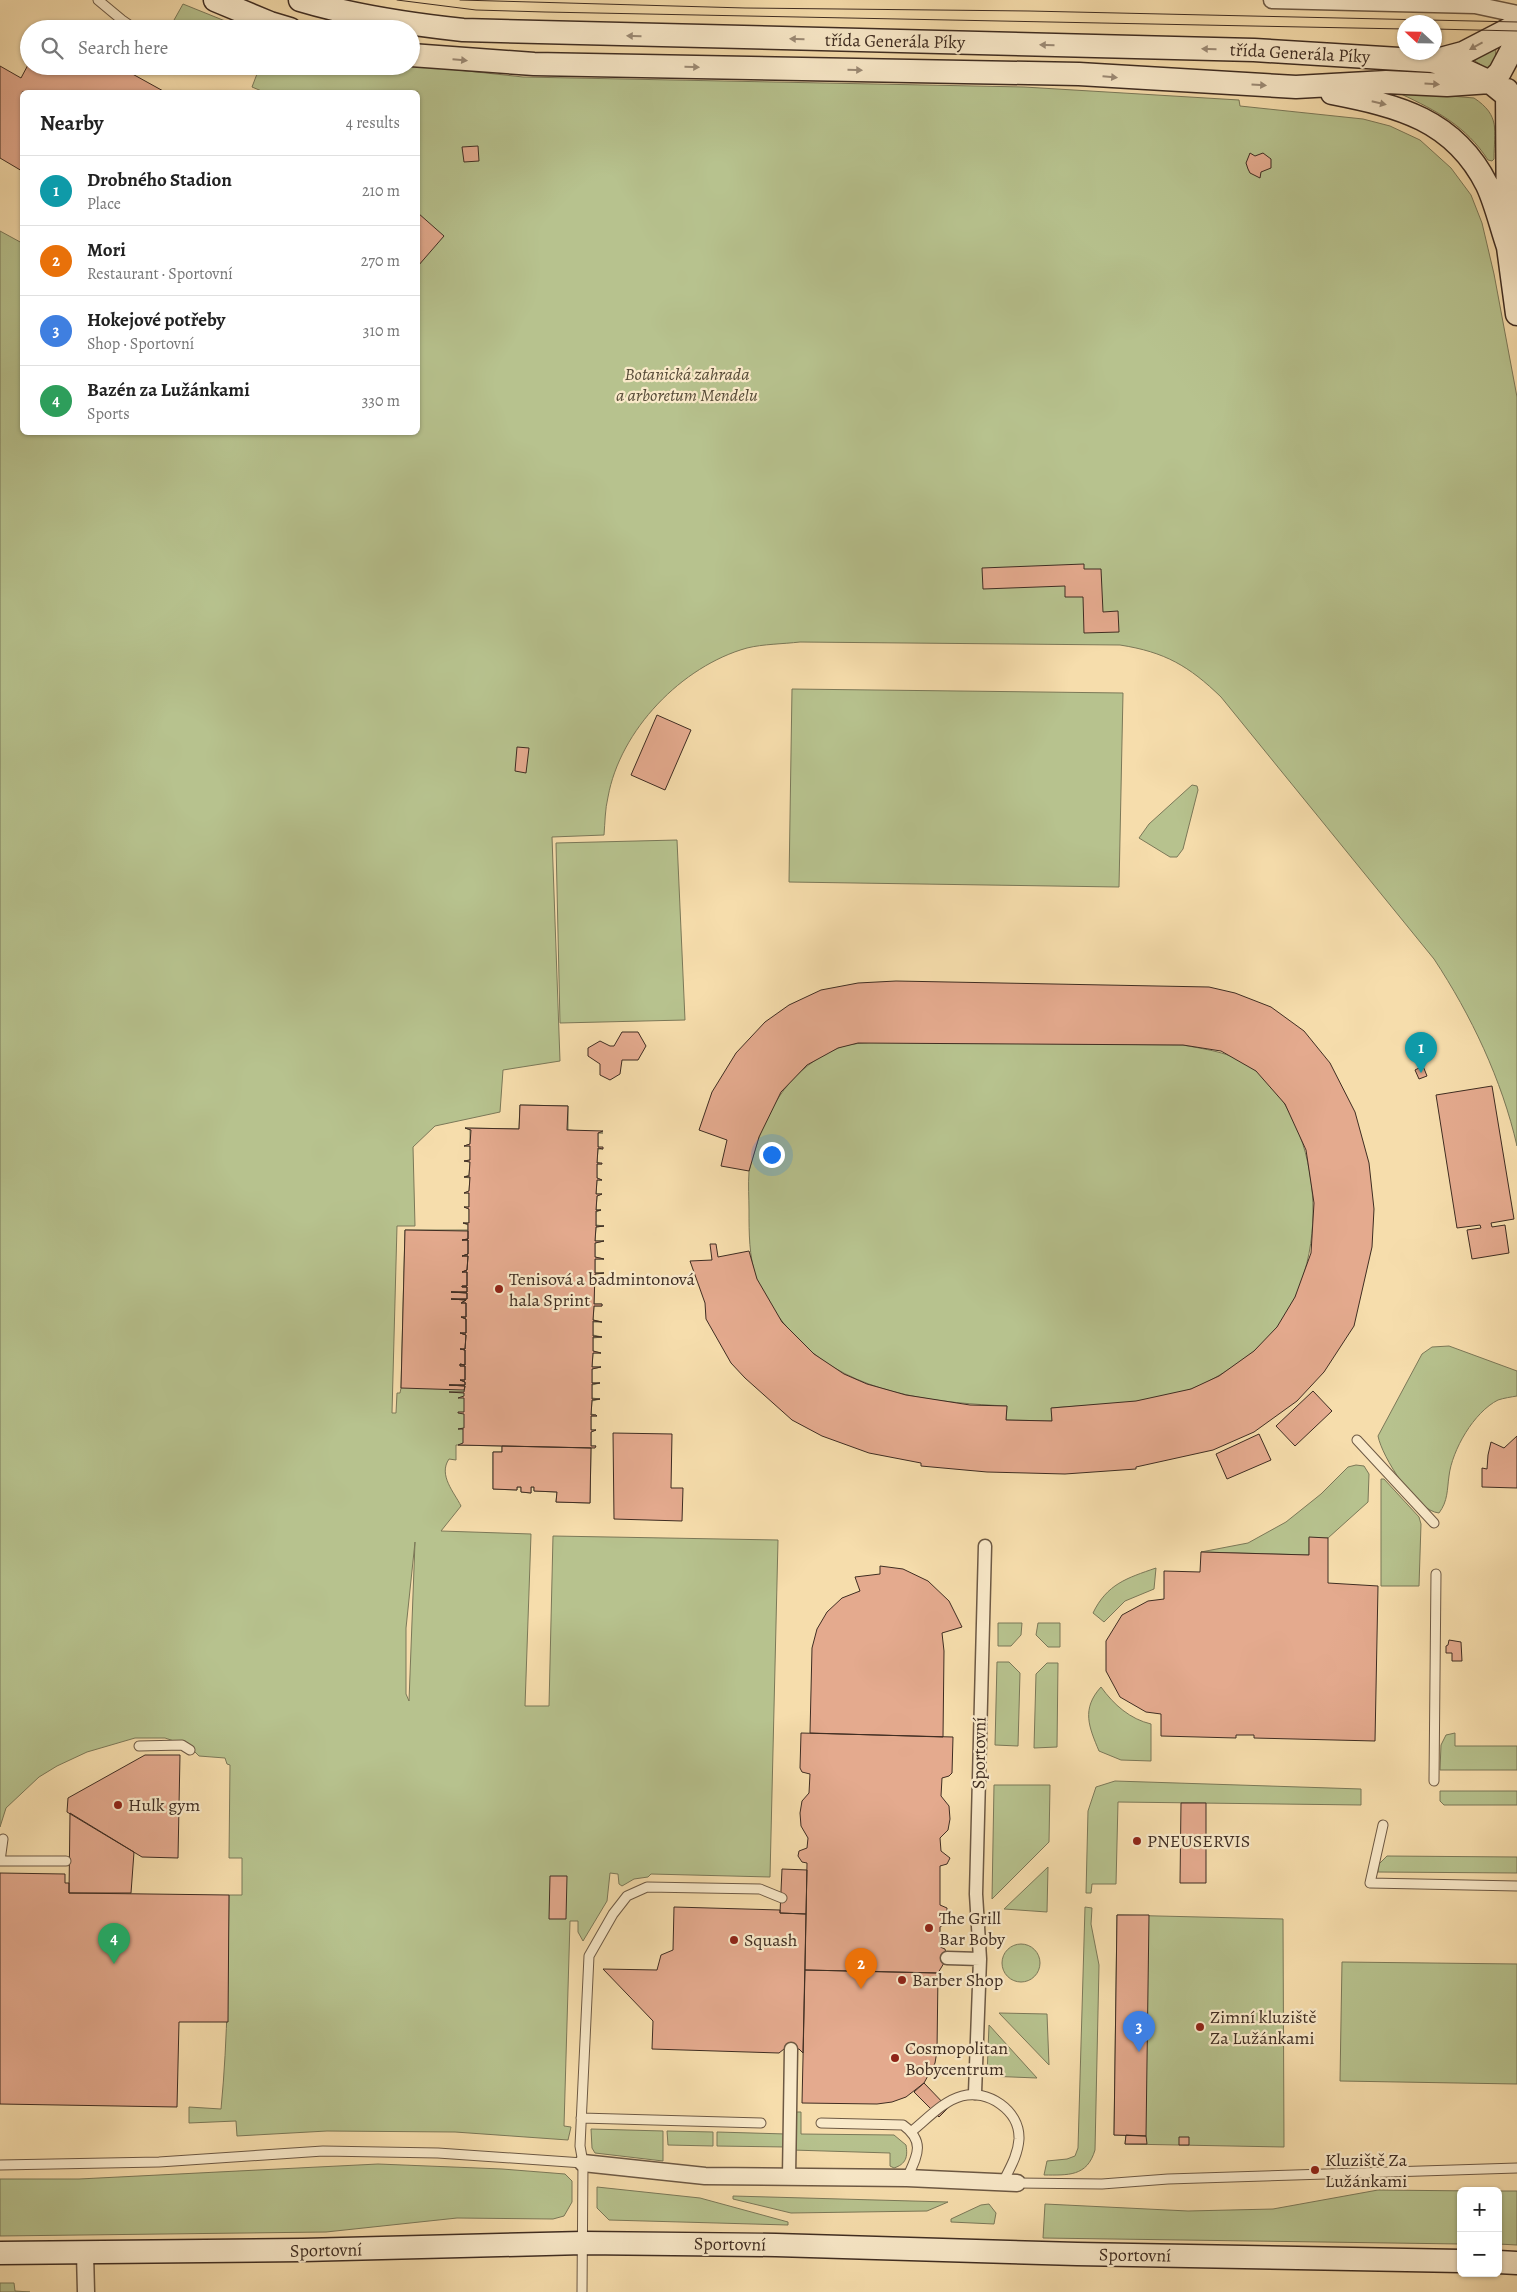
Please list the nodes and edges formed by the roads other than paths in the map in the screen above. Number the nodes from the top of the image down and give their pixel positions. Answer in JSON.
{"nodes":[{"id":1,"x":98,"y":0,"type":"edge"},
{"id":2,"x":215,"y":0,"type":"edge"},
{"id":3,"x":300,"y":0,"type":"edge"},
{"id":4,"x":1272,"y":0,"type":"edge"},
{"id":5,"x":1517,"y":14,"type":"edge"},
{"id":6,"x":124,"y":20,"type":"edge"},
{"id":7,"x":263,"y":20,"type":"edge"},
{"id":8,"x":386,"y":20,"type":"edge"},
{"id":9,"x":420,"y":24,"type":"edge"},
{"id":10,"x":1517,"y":25,"type":"edge"},
{"id":11,"x":1517,"y":40,"type":"edge"},
{"id":12,"x":420,"y":56,"type":"edge"},
{"id":13,"x":1517,"y":58,"type":"edge"},
{"id":14,"x":1432,"y":61,"type":"junction"},
{"id":15,"x":1296,"y":87,"type":"junction"},
{"id":16,"x":1504,"y":95,"type":"edge"},
{"id":17,"x":1508,"y":247,"type":"junction"},
{"id":18,"x":1517,"y":314,"type":"edge"},
{"id":19,"x":1357,"y":1440,"type":"dead end"},
{"id":20,"x":1434,"y":1523,"type":"dead end"},
{"id":21,"x":984,"y":1546,"type":"dead end"},
{"id":22,"x":1436,"y":1574,"type":"dead end"},
{"id":23,"x":138,"y":1746,"type":"dead end"},
{"id":24,"x":190,"y":1750,"type":"dead end"},
{"id":25,"x":1434,"y":1780,"type":"dead end"},
{"id":26,"x":1383,"y":1825,"type":"dead end"},
{"id":27,"x":3,"y":1838,"type":"dead end"},
{"id":28,"x":0,"y":1861,"type":"edge"},
{"id":29,"x":66,"y":1861,"type":"dead end"},
{"id":30,"x":1517,"y":1886,"type":"edge"},
{"id":31,"x":782,"y":1898,"type":"dead end"},
{"id":32,"x":947,"y":1958,"type":"dead end"},
{"id":33,"x":980,"y":1959,"type":"junction"},
{"id":34,"x":791,"y":2049,"type":"dead end"},
{"id":35,"x":975,"y":2093,"type":"junction"},
{"id":36,"x":581,"y":2118,"type":"junction"},
{"id":37,"x":761,"y":2123,"type":"dead end"},
{"id":38,"x":821,"y":2123,"type":"dead end"},
{"id":39,"x":912,"y":2131,"type":"junction"},
{"id":40,"x":583,"y":2163,"type":"junction"},
{"id":41,"x":0,"y":2165,"type":"edge"},
{"id":42,"x":1517,"y":2168,"type":"edge"},
{"id":43,"x":789,"y":2177,"type":"junction"},
{"id":44,"x":907,"y":2178,"type":"junction"},
{"id":45,"x":1010,"y":2182,"type":"junction"},
{"id":46,"x":583,"y":2243,"type":"junction"},
{"id":47,"x":0,"y":2253,"type":"edge"},
{"id":48,"x":85,"y":2253,"type":"junction"},
{"id":49,"x":1457,"y":2262,"type":"edge"},
{"id":50,"x":1502,"y":2262,"type":"edge"},
{"id":51,"x":1517,"y":2262,"type":"edge"},
{"id":52,"x":86,"y":2292,"type":"edge"},
{"id":53,"x":582,"y":2292,"type":"edge"}],
"edges":[{"from":1,"to":6,"type":"lane"},
{"from":2,"to":7,"type":"main road"},
{"from":8,"to":3,"type":"main road","name":"třída Generála Píky","one_way":true},
{"from":4,"to":5,"type":"street"},
{"from":14,"to":9,"type":"main road","name":"třída Generála Píky","one_way":true},
{"from":10,"to":14,"type":"main road","one_way":true},
{"from":11,"to":16,"type":"main road"},
{"from":12,"to":15,"type":"main road","name":"třída Generála Píky","one_way":true},
{"from":13,"to":16,"type":"main road"},
{"from":14,"to":16,"type":"main road","name":"třída Generála Píky"},
{"from":15,"to":16,"type":"main road","name":"třída Generála Píky","one_way":true},
{"from":15,"to":17,"type":"main road","one_way":true},
{"from":16,"to":17,"type":"main road"},
{"from":17,"to":18,"type":"main road"},
{"from":19,"to":20,"type":"lane"},
{"from":21,"to":33,"type":"street","name":"Sportovní"},
{"from":22,"to":25,"type":"lane"},
{"from":23,"to":24,"type":"lane"},
{"from":26,"to":30,"type":"lane"},
{"from":27,"to":28,"type":"lane"},
{"from":28,"to":29,"type":"lane"},
{"from":31,"to":36,"type":"lane"},
{"from":32,"to":33,"type":"street"},
{"from":33,"to":35,"type":"street","name":"Sportovní"},
{"from":34,"to":43,"type":"street"},
{"from":35,"to":39,"type":"lane"},
{"from":35,"to":45,"type":"lane"},
{"from":36,"to":37,"type":"lane"},
{"from":36,"to":40,"type":"lane"},
{"from":38,"to":39,"type":"lane"},
{"from":39,"to":44,"type":"lane"},
{"from":40,"to":41,"type":"lane"},
{"from":40,"to":43,"type":"street"},
{"from":40,"to":46,"type":"lane"},
{"from":42,"to":45,"type":"lane"},
{"from":43,"to":44,"type":"street"},
{"from":44,"to":45,"type":"street"},
{"from":46,"to":48,"type":"main road","name":"Sportovní"},
{"from":46,"to":49,"type":"main road","name":"Sportovní"},
{"from":46,"to":53,"type":"lane"},
{"from":47,"to":48,"type":"main road","name":"Sportovní"},
{"from":48,"to":52,"type":"street"},
{"from":50,"to":51,"type":"main road"}]}
